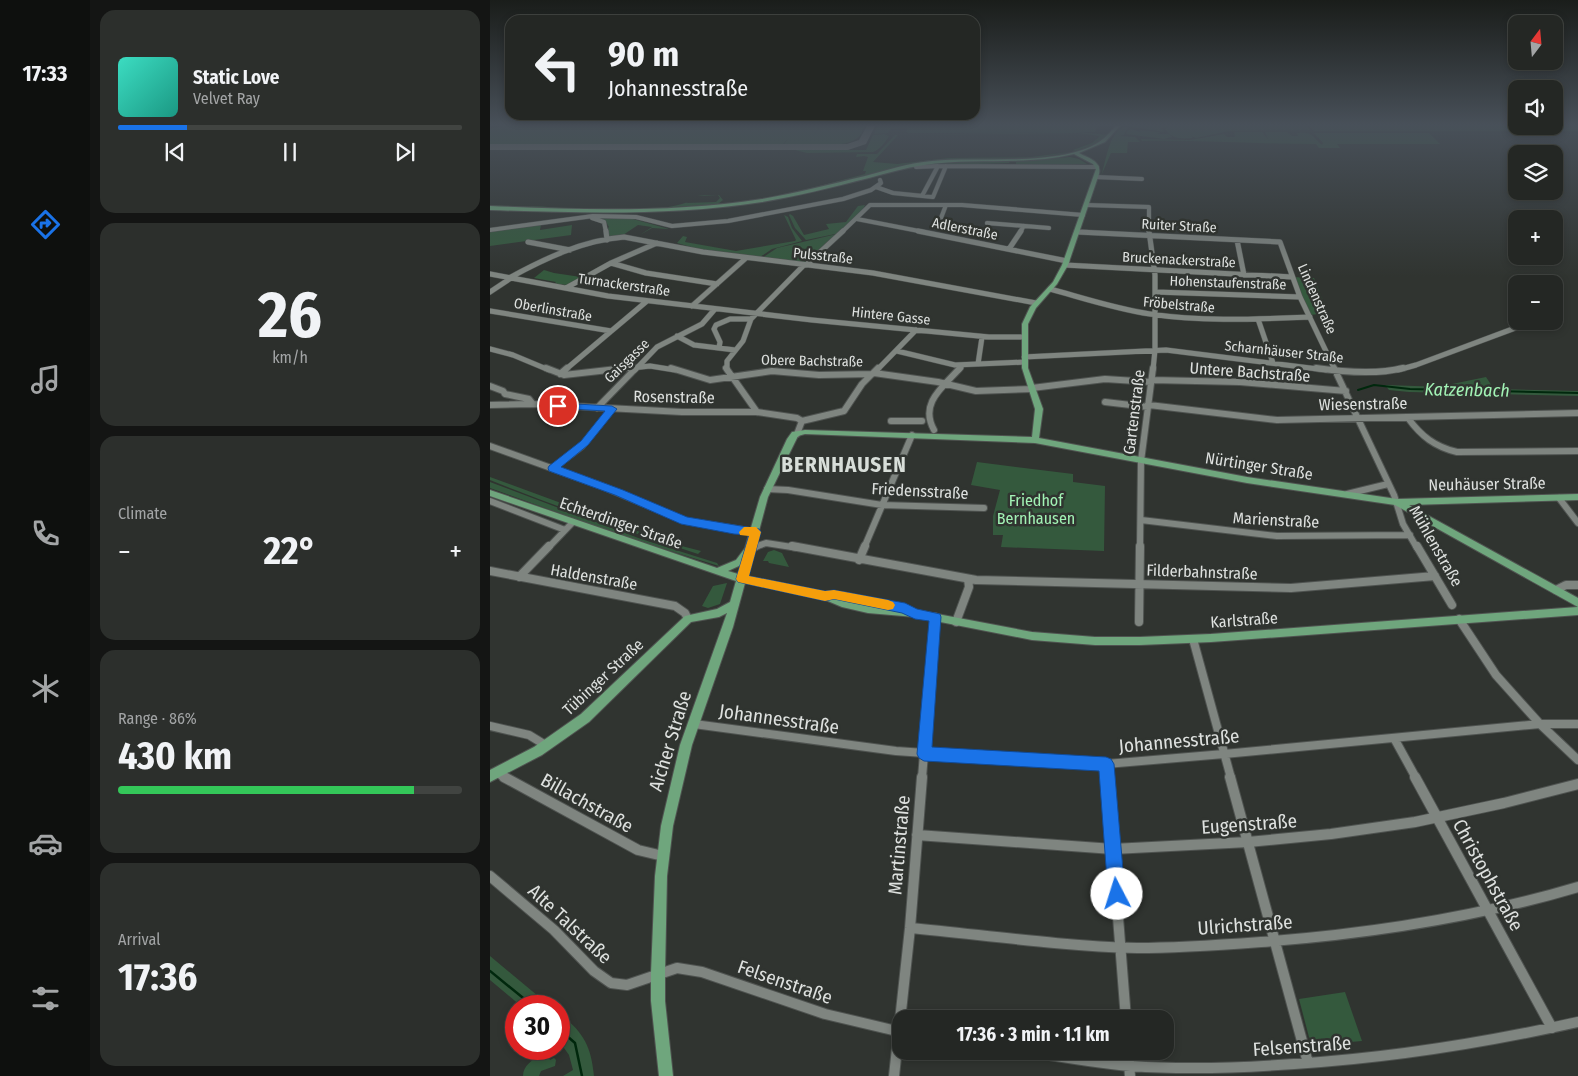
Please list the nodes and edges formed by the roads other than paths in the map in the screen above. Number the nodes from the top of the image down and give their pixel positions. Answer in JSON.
{"nodes":[{"id":1,"x":871,"y":176,"type":"joint"},
{"id":2,"x":878,"y":176,"type":"edge"},
{"id":3,"x":933,"y":176,"type":"edge"},
{"id":4,"x":942,"y":176,"type":"edge"},
{"id":5,"x":1096,"y":176,"type":"edge"},
{"id":6,"x":1124,"y":176,"type":"edge"},
{"id":7,"x":1142,"y":179,"type":"dead end"},
{"id":8,"x":880,"y":180,"type":"junction"},
{"id":9,"x":876,"y":187,"type":"junction"},
{"id":10,"x":922,"y":196,"type":"junction"},
{"id":11,"x":946,"y":205,"type":"junction"},
{"id":12,"x":1086,"y":205,"type":"junction"},
{"id":13,"x":490,"y":208,"type":"edge"},
{"id":14,"x":1084,"y":215,"type":"junction"},
{"id":15,"x":584,"y":216,"type":"junction"},
{"id":16,"x":940,"y":218,"type":"dead end"},
{"id":17,"x":858,"y":219,"type":"junction"},
{"id":18,"x":987,"y":223,"type":"dead end"},
{"id":19,"x":1024,"y":226,"type":"junction"},
{"id":20,"x":1048,"y":228,"type":"dead end"},
{"id":21,"x":490,"y":230,"type":"edge"},
{"id":22,"x":1078,"y":232,"type":"junction"},
{"id":23,"x":1149,"y":236,"type":"junction"},
{"id":24,"x":607,"y":240,"type":"junction"},
{"id":25,"x":1237,"y":240,"type":"junction"},
{"id":26,"x":528,"y":242,"type":"dead end"},
{"id":27,"x":659,"y":242,"type":"junction"},
{"id":28,"x":1280,"y":242,"type":"joint"},
{"id":29,"x":1009,"y":249,"type":"junction"},
{"id":30,"x":571,"y":250,"type":"junction"},
{"id":31,"x":746,"y":258,"type":"junction"},
{"id":32,"x":611,"y":262,"type":"junction"},
{"id":33,"x":1066,"y":263,"type":"junction"},
{"id":34,"x":805,"y":265,"type":"junction"},
{"id":35,"x":1155,"y":270,"type":"junction"},
{"id":36,"x":490,"y":274,"type":"edge"},
{"id":37,"x":1244,"y":274,"type":"junction"},
{"id":38,"x":1292,"y":277,"type":"junction"},
{"id":39,"x":510,"y":278,"type":"junction"},
{"id":40,"x":717,"y":284,"type":"junction"},
{"id":41,"x":566,"y":288,"type":"junction"},
{"id":42,"x":1050,"y":289,"type":"junction"},
{"id":43,"x":490,"y":292,"type":"edge"},
{"id":44,"x":1156,"y":292,"type":"junction"},
{"id":45,"x":1300,"y":297,"type":"junction"},
{"id":46,"x":647,"y":301,"type":"junction"},
{"id":47,"x":1036,"y":303,"type":"junction"},
{"id":48,"x":692,"y":306,"type":"junction"},
{"id":49,"x":715,"y":309,"type":"junction"},
{"id":50,"x":490,"y":311,"type":"edge"},
{"id":51,"x":755,"y":313,"type":"junction"},
{"id":52,"x":1155,"y":315,"type":"junction"},
{"id":53,"x":1310,"y":317,"type":"junction"},
{"id":54,"x":751,"y":319,"type":"junction"},
{"id":55,"x":1258,"y":319,"type":"junction"},
{"id":56,"x":706,"y":322,"type":"junction"},
{"id":57,"x":717,"y":324,"type":"junction"},
{"id":58,"x":916,"y":330,"type":"junction"},
{"id":59,"x":1510,"y":330,"type":"edge"},
{"id":60,"x":612,"y":331,"type":"junction"},
{"id":61,"x":677,"y":336,"type":"junction"},
{"id":62,"x":982,"y":337,"type":"junction"},
{"id":63,"x":1024,"y":337,"type":"junction"},
{"id":64,"x":490,"y":348,"type":"edge"},
{"id":65,"x":719,"y":348,"type":"junction"},
{"id":66,"x":735,"y":350,"type":"junction"},
{"id":67,"x":1154,"y":350,"type":"junction"},
{"id":68,"x":897,"y":351,"type":"junction"},
{"id":69,"x":1024,"y":359,"type":"junction"},
{"id":70,"x":1273,"y":363,"type":"junction"},
{"id":71,"x":978,"y":364,"type":"junction"},
{"id":72,"x":963,"y":365,"type":"junction"},
{"id":73,"x":637,"y":366,"type":"junction"},
{"id":74,"x":1336,"y":371,"type":"junction"},
{"id":75,"x":873,"y":373,"type":"junction"},
{"id":76,"x":560,"y":374,"type":"junction"},
{"id":77,"x":731,"y":378,"type":"junction"},
{"id":78,"x":1151,"y":381,"type":"junction"},
{"id":79,"x":945,"y":384,"type":"junction"},
{"id":80,"x":490,"y":386,"type":"edge"},
{"id":81,"x":1032,"y":388,"type":"junction"},
{"id":82,"x":1346,"y":391,"type":"junction"},
{"id":83,"x":506,"y":394,"type":"junction"},
{"id":84,"x":1105,"y":402,"type":"dead end"},
{"id":85,"x":533,"y":404,"type":"junction"},
{"id":86,"x":490,"y":405,"type":"edge"},
{"id":87,"x":498,"y":405,"type":"junction"},
{"id":88,"x":1148,"y":406,"type":"junction"},
{"id":89,"x":597,"y":408,"type":"junction"},
{"id":90,"x":612,"y":409,"type":"junction"},
{"id":91,"x":757,"y":412,"type":"junction"},
{"id":92,"x":1578,"y":414,"type":"edge"},
{"id":93,"x":1358,"y":418,"type":"junction"},
{"id":94,"x":1408,"y":418,"type":"junction"},
{"id":95,"x":802,"y":421,"type":"junction"},
{"id":96,"x":891,"y":421,"type":"dead end"},
{"id":97,"x":932,"y":421,"type":"junction"},
{"id":98,"x":934,"y":430,"type":"dead end"},
{"id":99,"x":797,"y":434,"type":"junction"},
{"id":100,"x":912,"y":435,"type":"junction"},
{"id":101,"x":1035,"y":440,"type":"junction"},
{"id":102,"x":490,"y":446,"type":"edge"},
{"id":103,"x":1578,"y":451,"type":"edge"},
{"id":104,"x":1141,"y":461,"type":"junction"},
{"id":105,"x":553,"y":468,"type":"junction"},
{"id":106,"x":1388,"y":484,"type":"junction"},
{"id":107,"x":767,"y":488,"type":"junction"},
{"id":108,"x":490,"y":493,"type":"edge"},
{"id":109,"x":1347,"y":494,"type":"junction"},
{"id":110,"x":1578,"y":497,"type":"edge"},
{"id":111,"x":1559,"y":498,"type":"junction"},
{"id":112,"x":490,"y":501,"type":"edge"},
{"id":113,"x":1396,"y":502,"type":"junction"},
{"id":114,"x":882,"y":506,"type":"junction"},
{"id":115,"x":984,"y":508,"type":"dead end"},
{"id":116,"x":1141,"y":520,"type":"junction"},
{"id":117,"x":573,"y":522,"type":"junction"},
{"id":118,"x":1578,"y":523,"type":"edge"},
{"id":119,"x":565,"y":530,"type":"junction"},
{"id":120,"x":756,"y":532,"type":"junction"},
{"id":121,"x":1410,"y":535,"type":"junction"},
{"id":122,"x":751,"y":548,"type":"junction"},
{"id":123,"x":859,"y":560,"type":"junction"},
{"id":124,"x":490,"y":571,"type":"edge"},
{"id":125,"x":718,"y":572,"type":"junction"},
{"id":126,"x":1435,"y":576,"type":"junction"},
{"id":127,"x":518,"y":577,"type":"junction"},
{"id":128,"x":742,"y":579,"type":"junction"},
{"id":129,"x":968,"y":579,"type":"junction"},
{"id":130,"x":1140,"y":584,"type":"junction"},
{"id":131,"x":1578,"y":585,"type":"edge"},
{"id":132,"x":1556,"y":590,"type":"junction"},
{"id":133,"x":1578,"y":603,"type":"edge"},
{"id":134,"x":735,"y":604,"type":"junction"},
{"id":135,"x":1452,"y":605,"type":"dead end"},
{"id":136,"x":1578,"y":611,"type":"edge"},
{"id":137,"x":935,"y":617,"type":"junction"},
{"id":138,"x":688,"y":618,"type":"junction"},
{"id":139,"x":1460,"y":620,"type":"junction"},
{"id":140,"x":956,"y":622,"type":"junction"},
{"id":141,"x":1139,"y":622,"type":"dead end"},
{"id":142,"x":1193,"y":639,"type":"junction"},
{"id":143,"x":694,"y":724,"type":"junction"},
{"id":144,"x":1540,"y":724,"type":"junction"},
{"id":145,"x":1578,"y":724,"type":"edge"},
{"id":146,"x":490,"y":726,"type":"edge"},
{"id":147,"x":1394,"y":738,"type":"junction"},
{"id":148,"x":547,"y":746,"type":"junction"},
{"id":149,"x":924,"y":754,"type":"junction"},
{"id":150,"x":1224,"y":754,"type":"junction"},
{"id":151,"x":1578,"y":760,"type":"edge"},
{"id":152,"x":1106,"y":764,"type":"junction"},
{"id":153,"x":494,"y":774,"type":"edge"},
{"id":154,"x":1578,"y":784,"type":"edge"},
{"id":155,"x":1437,"y":817,"type":"junction"},
{"id":156,"x":917,"y":835,"type":"junction"},
{"id":157,"x":1248,"y":842,"type":"junction"},
{"id":158,"x":1113,"y":849,"type":"junction"},
{"id":159,"x":663,"y":856,"type":"junction"},
{"id":160,"x":490,"y":876,"type":"edge"},
{"id":161,"x":1578,"y":887,"type":"edge"},
{"id":162,"x":1488,"y":911,"type":"junction"},
{"id":163,"x":910,"y":928,"type":"junction"},
{"id":164,"x":1275,"y":941,"type":"junction"},
{"id":165,"x":1121,"y":947,"type":"junction"},
{"id":166,"x":658,"y":973,"type":"junction"},
{"id":167,"x":902,"y":1010,"type":"edge"},
{"id":168,"x":1125,"y":1010,"type":"edge"},
{"id":169,"x":1578,"y":1022,"type":"edge"},
{"id":170,"x":1552,"y":1028,"type":"junction"},
{"id":171,"x":892,"y":1030,"type":"edge"},
{"id":172,"x":896,"y":1060,"type":"edge"},
{"id":173,"x":1073,"y":1060,"type":"edge"},
{"id":174,"x":1308,"y":1063,"type":"junction"},
{"id":175,"x":1130,"y":1071,"type":"edge"},
{"id":176,"x":666,"y":1076,"type":"edge"},
{"id":177,"x":894,"y":1076,"type":"edge"}],
"edges":[{"from":1,"to":8,"type":"street"},
{"from":1,"to":13,"type":"main road"},
{"from":2,"to":8,"type":"street"},
{"from":3,"to":10,"type":"street"},
{"from":4,"to":10,"type":"street"},
{"from":5,"to":12,"type":"main road"},
{"from":6,"to":7,"type":"street"},
{"from":8,"to":9,"type":"street"},
{"from":9,"to":10,"type":"street"},
{"from":9,"to":15,"type":"street"},
{"from":11,"to":14,"type":"street"},
{"from":11,"to":16,"type":"street"},
{"from":11,"to":17,"type":"street"},
{"from":12,"to":14,"type":"main road"},
{"from":12,"to":23,"type":"street","name":"Gartenstraße"},
{"from":14,"to":22,"type":"main road"},
{"from":15,"to":21,"type":"street"},
{"from":15,"to":24,"type":"street"},
{"from":17,"to":29,"type":"street","name":"Adlerstraße"},
{"from":17,"to":34,"type":"street"},
{"from":18,"to":19,"type":"street"},
{"from":19,"to":20,"type":"street"},
{"from":19,"to":29,"type":"street"},
{"from":22,"to":23,"type":"street","name":"Ruiter Straße"},
{"from":22,"to":33,"type":"main road"},
{"from":23,"to":25,"type":"street","name":"Ruiter Straße"},
{"from":23,"to":35,"type":"street","name":"Gartenstraße"},
{"from":24,"to":27,"type":"street","name":"Pulsstraße"},
{"from":24,"to":30,"type":"street","name":"Pulsstraße"},
{"from":25,"to":28,"type":"street","name":"Ruiter Straße"},
{"from":25,"to":37,"type":"street"},
{"from":26,"to":30,"type":"street"},
{"from":27,"to":31,"type":"street","name":"Pulsstraße"},
{"from":27,"to":32,"type":"street"},
{"from":28,"to":38,"type":"street","name":"Lindenstraße"},
{"from":29,"to":33,"type":"street","name":"Adlerstraße"},
{"from":30,"to":39,"type":"street","name":"Pulsstraße"},
{"from":31,"to":34,"type":"street","name":"Pulsstraße"},
{"from":31,"to":40,"type":"street"},
{"from":32,"to":40,"type":"street"},
{"from":32,"to":41,"type":"street"},
{"from":33,"to":35,"type":"street","name":"Bruckenackerstraße"},
{"from":33,"to":42,"type":"main road"},
{"from":34,"to":47,"type":"street","name":"Pulsstraße"},
{"from":34,"to":51,"type":"street"},
{"from":35,"to":37,"type":"street","name":"Bruckenackerstraße"},
{"from":35,"to":44,"type":"street","name":"Gartenstraße"},
{"from":36,"to":39,"type":"street","name":"Turnackerstraße"},
{"from":37,"to":38,"type":"street","name":"Bruckenackerstraße"},
{"from":38,"to":45,"type":"street","name":"Lindenstraße"},
{"from":39,"to":41,"type":"street","name":"Turnackerstraße"},
{"from":39,"to":43,"type":"street","name":"Pulsstraße"},
{"from":40,"to":48,"type":"street"},
{"from":41,"to":46,"type":"street","name":"Turnackerstraße"},
{"from":42,"to":47,"type":"main road"},
{"from":42,"to":52,"type":"street","name":"Fröbelstraße"},
{"from":44,"to":45,"type":"street","name":"Hohenstaufenstraße"},
{"from":44,"to":52,"type":"street","name":"Gartenstraße"},
{"from":45,"to":53,"type":"street","name":"Lindenstraße"},
{"from":46,"to":48,"type":"street","name":"Turnackerstraße"},
{"from":46,"to":60,"type":"street"},
{"from":47,"to":63,"type":"main road"},
{"from":48,"to":49,"type":"street","name":"Turnackerstraße"},
{"from":49,"to":51,"type":"street","name":"Turnackerstraße"},
{"from":49,"to":56,"type":"street"},
{"from":50,"to":60,"type":"street","name":"Oberlinstraße"},
{"from":51,"to":54,"type":"street"},
{"from":51,"to":58,"type":"street","name":"Hintere Gasse"},
{"from":52,"to":55,"type":"street","name":"Fröbelstraße"},
{"from":52,"to":67,"type":"street","name":"Gartenstraße"},
{"from":53,"to":55,"type":"street","name":"Fröbelstraße"},
{"from":53,"to":74,"type":"street","name":"Lindenstraße"},
{"from":54,"to":57,"type":"street"},
{"from":54,"to":66,"type":"street"},
{"from":55,"to":70,"type":"street"},
{"from":56,"to":57,"type":"street"},
{"from":56,"to":61,"type":"street","name":"Gaisgasse"},
{"from":57,"to":65,"type":"street"},
{"from":58,"to":62,"type":"street","name":"Hintere Gasse"},
{"from":58,"to":68,"type":"street"},
{"from":59,"to":74,"type":"street","name":"Scharnhäuser Straße"},
{"from":60,"to":76,"type":"street"},
{"from":61,"to":65,"type":"street"},
{"from":61,"to":73,"type":"street","name":"Gaisgasse"},
{"from":62,"to":63,"type":"street","name":"Hintere Gasse"},
{"from":62,"to":71,"type":"street"},
{"from":63,"to":69,"type":"main road"},
{"from":64,"to":76,"type":"street","name":"Obere Bachstraße"},
{"from":65,"to":66,"type":"street"},
{"from":66,"to":77,"type":"street"},
{"from":67,"to":69,"type":"street","name":"Scharnhäuser Straße"},
{"from":67,"to":70,"type":"street","name":"Scharnhäuser Straße"},
{"from":67,"to":78,"type":"street","name":"Gartenstraße"},
{"from":68,"to":72,"type":"street","name":"Scharnhäuser Straße"},
{"from":68,"to":75,"type":"street"},
{"from":69,"to":71,"type":"street","name":"Scharnhäuser Straße"},
{"from":69,"to":81,"type":"main road"},
{"from":70,"to":74,"type":"street","name":"Scharnhäuser Straße"},
{"from":71,"to":72,"type":"street","name":"Scharnhäuser Straße"},
{"from":72,"to":79,"type":"street"},
{"from":73,"to":76,"type":"street","name":"Obere Bachstraße"},
{"from":73,"to":77,"type":"street","name":"Obere Bachstraße"},
{"from":73,"to":89,"type":"street","name":"Gaisgasse"},
{"from":74,"to":82,"type":"street","name":"Lindenstraße"},
{"from":75,"to":77,"type":"street","name":"Obere Bachstraße"},
{"from":75,"to":79,"type":"street","name":"Obere Bachstraße"},
{"from":75,"to":95,"type":"street"},
{"from":77,"to":91,"type":"street"},
{"from":78,"to":81,"type":"street","name":"Untere Bachstraße"},
{"from":78,"to":82,"type":"street","name":"Untere Bachstraße"},
{"from":78,"to":88,"type":"street","name":"Gartenstraße"},
{"from":79,"to":81,"type":"street","name":"Obere Bachstraße"},
{"from":79,"to":97,"type":"street"},
{"from":80,"to":83,"type":"street","name":"Rosenstraße"},
{"from":81,"to":101,"type":"main road"},
{"from":82,"to":93,"type":"street","name":"Lindenstraße"},
{"from":83,"to":85,"type":"street","name":"Rosenstraße"},
{"from":83,"to":87,"type":"street"},
{"from":84,"to":88,"type":"street","name":"Wiesenstraße"},
{"from":85,"to":87,"type":"street"},
{"from":85,"to":89,"type":"street","name":"Rosenstraße"},
{"from":86,"to":87,"type":"street"},
{"from":88,"to":93,"type":"street","name":"Wiesenstraße"},
{"from":88,"to":104,"type":"street","name":"Gartenstraße"},
{"from":89,"to":90,"type":"street","name":"Rosenstraße"},
{"from":90,"to":91,"type":"street","name":"Rosenstraße"},
{"from":90,"to":105,"type":"street"},
{"from":91,"to":95,"type":"street","name":"Rosenstraße"},
{"from":92,"to":94,"type":"street","name":"Wiesenstraße"},
{"from":93,"to":94,"type":"street","name":"Wiesenstraße"},
{"from":93,"to":106,"type":"street","name":"Lindenstraße"},
{"from":94,"to":103,"type":"street"},
{"from":95,"to":99,"type":"street"},
{"from":96,"to":97,"type":"street"},
{"from":97,"to":98,"type":"street"},
{"from":99,"to":100,"type":"main road","name":"Nürtinger Straße"},
{"from":99,"to":107,"type":"main road","name":"Aicher Straße"},
{"from":100,"to":101,"type":"main road","name":"Nürtinger Straße"},
{"from":100,"to":114,"type":"street"},
{"from":101,"to":104,"type":"main road","name":"Nürtinger Straße"},
{"from":102,"to":105,"type":"street"},
{"from":104,"to":109,"type":"main road","name":"Nürtinger Straße"},
{"from":104,"to":116,"type":"street","name":"Gartenstraße"},
{"from":105,"to":120,"type":"street"},
{"from":106,"to":109,"type":"street"},
{"from":106,"to":113,"type":"street","name":"Lindenstraße"},
{"from":107,"to":114,"type":"street","name":"Friedensstraße"},
{"from":107,"to":120,"type":"main road","name":"Aicher Straße"},
{"from":108,"to":117,"type":"main road","name":"Echterdinger Straße"},
{"from":109,"to":113,"type":"main road","name":"Nürtinger Straße"},
{"from":110,"to":111,"type":"main road","name":"Neuhäuser Straße"},
{"from":111,"to":113,"type":"main road","name":"Neuhäuser Straße"},
{"from":111,"to":118,"type":"street"},
{"from":112,"to":119,"type":"street","name":"Echterdinger Straße"},
{"from":113,"to":121,"type":"street","name":"Mühlenstraße"},
{"from":113,"to":132,"type":"main road","name":"Nürtinger Straße"},
{"from":114,"to":115,"type":"street","name":"Friedensstraße"},
{"from":114,"to":123,"type":"street"},
{"from":116,"to":121,"type":"street","name":"Marienstraße"},
{"from":116,"to":130,"type":"street","name":"Gartenstraße"},
{"from":117,"to":119,"type":"street"},
{"from":117,"to":125,"type":"main road","name":"Echterdinger Straße"},
{"from":119,"to":127,"type":"street"},
{"from":120,"to":122,"type":"main road","name":"Aicher Straße"},
{"from":121,"to":126,"type":"street","name":"Mühlenstraße"},
{"from":122,"to":123,"type":"street","name":"Filderbahnstraße"},
{"from":122,"to":125,"type":"main road"},
{"from":122,"to":128,"type":"main road","name":"Aicher Straße"},
{"from":123,"to":129,"type":"street","name":"Filderbahnstraße"},
{"from":124,"to":127,"type":"street","name":"Haldenstraße"},
{"from":125,"to":128,"type":"main road","name":"Echterdinger Straße"},
{"from":126,"to":130,"type":"street","name":"Filderbahnstraße"},
{"from":126,"to":135,"type":"street","name":"Mühlenstraße"},
{"from":127,"to":138,"type":"street","name":"Haldenstraße"},
{"from":128,"to":134,"type":"main road","name":"Aicher Straße"},
{"from":128,"to":137,"type":"main road","name":"Karlstraße"},
{"from":129,"to":130,"type":"street","name":"Filderbahnstraße"},
{"from":129,"to":140,"type":"street"},
{"from":130,"to":141,"type":"street","name":"Gartenstraße"},
{"from":131,"to":132,"type":"street"},
{"from":132,"to":133,"type":"main road","name":"Nürtinger Straße"},
{"from":134,"to":138,"type":"main road"},
{"from":134,"to":143,"type":"main road","name":"Aicher Straße"},
{"from":136,"to":139,"type":"main road","name":"Karlstraße"},
{"from":137,"to":140,"type":"main road","name":"Karlstraße"},
{"from":137,"to":149,"type":"street","name":"Martinstraße"},
{"from":138,"to":148,"type":"main road","name":"Tübinger Straße"},
{"from":139,"to":142,"type":"main road","name":"Karlstraße"},
{"from":139,"to":144,"type":"street"},
{"from":140,"to":142,"type":"main road","name":"Karlstraße"},
{"from":142,"to":150,"type":"street"},
{"from":143,"to":149,"type":"street","name":"Johannesstraße"},
{"from":143,"to":159,"type":"main road","name":"Aicher Straße"},
{"from":144,"to":145,"type":"street","name":"Johannesstraße"},
{"from":144,"to":147,"type":"street","name":"Johannesstraße"},
{"from":144,"to":151,"type":"street"},
{"from":146,"to":148,"type":"street"},
{"from":147,"to":150,"type":"street","name":"Johannesstraße"},
{"from":147,"to":155,"type":"street","name":"Christophstraße"},
{"from":148,"to":153,"type":"main road","name":"Tübinger Straße"},
{"from":149,"to":152,"type":"street","name":"Johannesstraße"},
{"from":149,"to":156,"type":"street","name":"Martinstraße"},
{"from":150,"to":152,"type":"street","name":"Johannesstraße"},
{"from":150,"to":157,"type":"street"},
{"from":152,"to":158,"type":"street"},
{"from":153,"to":159,"type":"street","name":"Billachstraße"},
{"from":154,"to":155,"type":"street","name":"Eugenstraße"},
{"from":155,"to":157,"type":"street","name":"Eugenstraße"},
{"from":155,"to":162,"type":"street","name":"Christophstraße"},
{"from":156,"to":158,"type":"street","name":"Eugenstraße"},
{"from":156,"to":163,"type":"street","name":"Martinstraße"},
{"from":157,"to":158,"type":"street","name":"Eugenstraße"},
{"from":157,"to":164,"type":"street"},
{"from":158,"to":165,"type":"street"},
{"from":159,"to":166,"type":"main road","name":"Aicher Straße"},
{"from":160,"to":166,"type":"street","name":"Alte Talstraße"},
{"from":161,"to":162,"type":"street","name":"Ulrichstraße"},
{"from":162,"to":164,"type":"street","name":"Ulrichstraße"},
{"from":162,"to":170,"type":"street","name":"Christophstraße"},
{"from":163,"to":165,"type":"street","name":"Ulrichstraße"},
{"from":163,"to":167,"type":"street","name":"Martinstraße"},
{"from":164,"to":165,"type":"street","name":"Ulrichstraße"},
{"from":164,"to":174,"type":"street"},
{"from":165,"to":168,"type":"street"},
{"from":166,"to":171,"type":"street","name":"Felsenstraße"},
{"from":166,"to":176,"type":"main road","name":"Aicher Straße"},
{"from":169,"to":170,"type":"street","name":"Felsenstraße"},
{"from":170,"to":174,"type":"street","name":"Felsenstraße"},
{"from":172,"to":177,"type":"street","name":"Martinstraße"},
{"from":173,"to":175,"type":"street","name":"Felsenstraße"},
{"from":174,"to":175,"type":"street","name":"Felsenstraße"}]}
